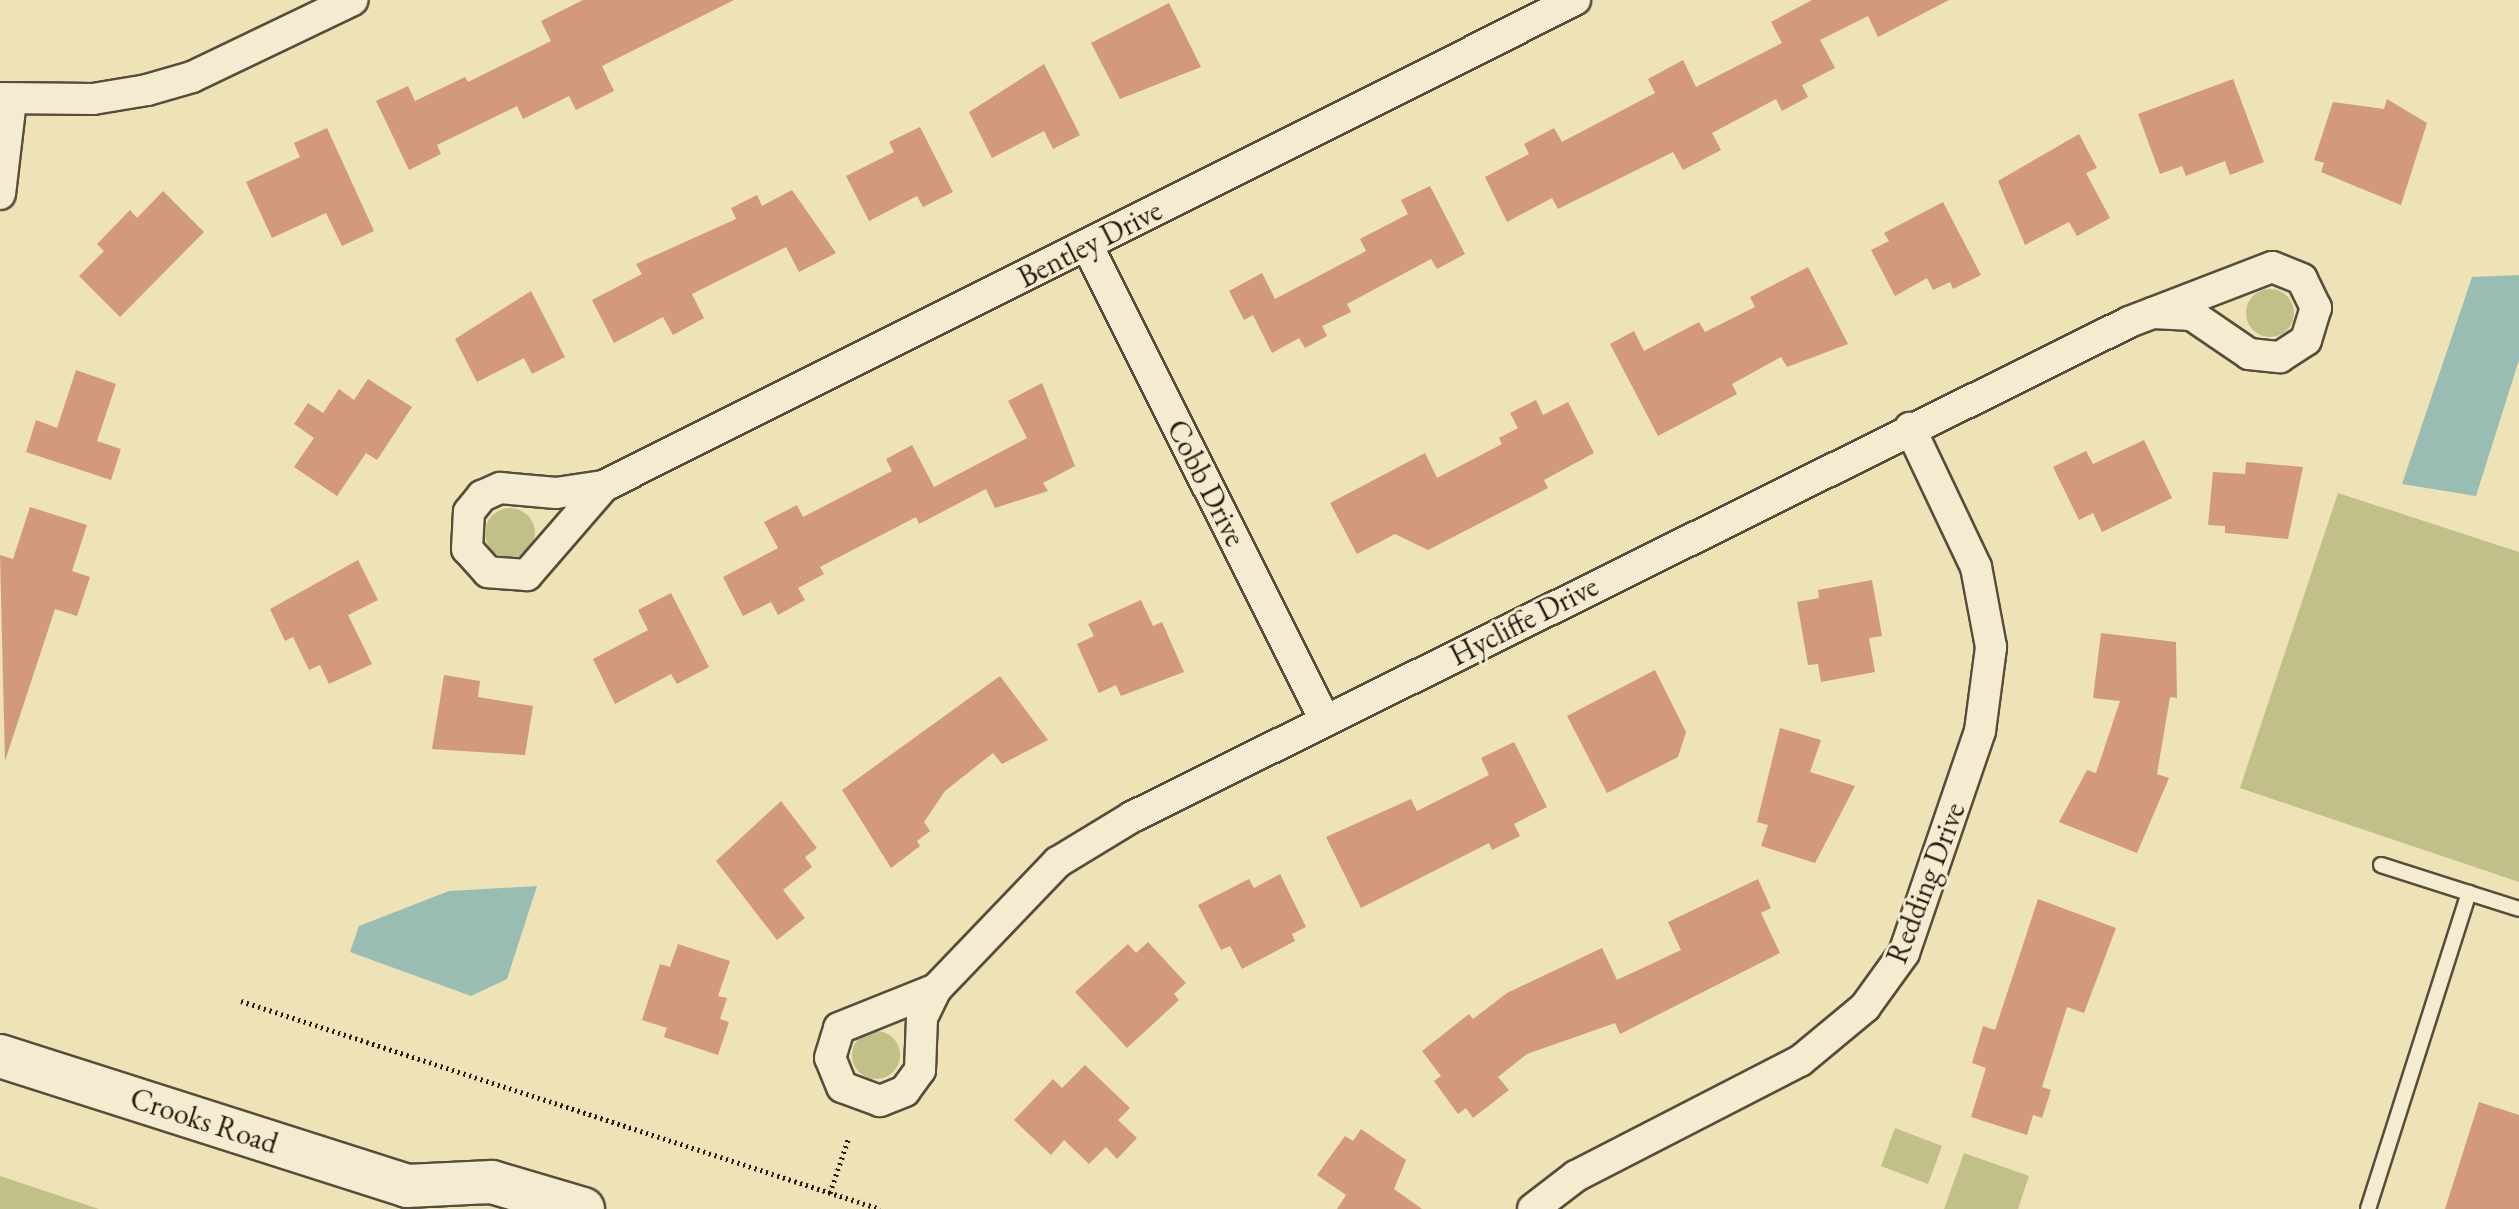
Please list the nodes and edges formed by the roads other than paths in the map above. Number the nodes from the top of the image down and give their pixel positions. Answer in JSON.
{"nodes":[{"id":1,"x":353,"y":0,"type":"edge"},
{"id":2,"x":1575,"y":0,"type":"edge"},
{"id":3,"x":6,"y":99,"type":"edge"},
{"id":4,"x":0,"y":194,"type":"edge"},
{"id":5,"x":1087,"y":245,"type":"junction"},
{"id":6,"x":2153,"y":313,"type":"junction"},
{"id":7,"x":1910,"y":428,"type":"junction"},
{"id":8,"x":604,"y":486,"type":"dead end"},
{"id":9,"x":1325,"y":721,"type":"junction"},
{"id":10,"x":2381,"y":865,"type":"dead end"},
{"id":11,"x":2469,"y":893,"type":"junction"},
{"id":12,"x":2519,"y":909,"type":"edge"},
{"id":13,"x":936,"y":989,"type":"dead end"},
{"id":14,"x":0,"y":1056,"type":"edge"},
{"id":15,"x":421,"y":1198,"type":"edge"},
{"id":16,"x":583,"y":1209,"type":"edge"},
{"id":17,"x":1533,"y":1209,"type":"edge"},
{"id":18,"x":2368,"y":1209,"type":"edge"}],
"edges":[{"from":1,"to":3,"type":"street"},
{"from":2,"to":5,"type":"street","name":"Bentley Drive"},
{"from":3,"to":4,"type":"street"},
{"from":5,"to":8,"type":"street","name":"Bentley Drive"},
{"from":5,"to":9,"type":"street","name":"Cobb Drive"},
{"from":6,"to":6,"type":"street","name":"Hycliffe Drive"},
{"from":6,"to":7,"type":"street","name":"Hycliffe Drive"},
{"from":7,"to":9,"type":"street","name":"Hycliffe Drive"},
{"from":7,"to":17,"type":"street","name":"Redding Drive"},
{"from":9,"to":13,"type":"street","name":"Hycliffe Drive"},
{"from":10,"to":11,"type":"lane"},
{"from":11,"to":12,"type":"lane"},
{"from":11,"to":18,"type":"lane"},
{"from":14,"to":15,"type":"main road","name":"Crooks Road"},
{"from":15,"to":16,"type":"main road","name":"Crooks Road"}]}
